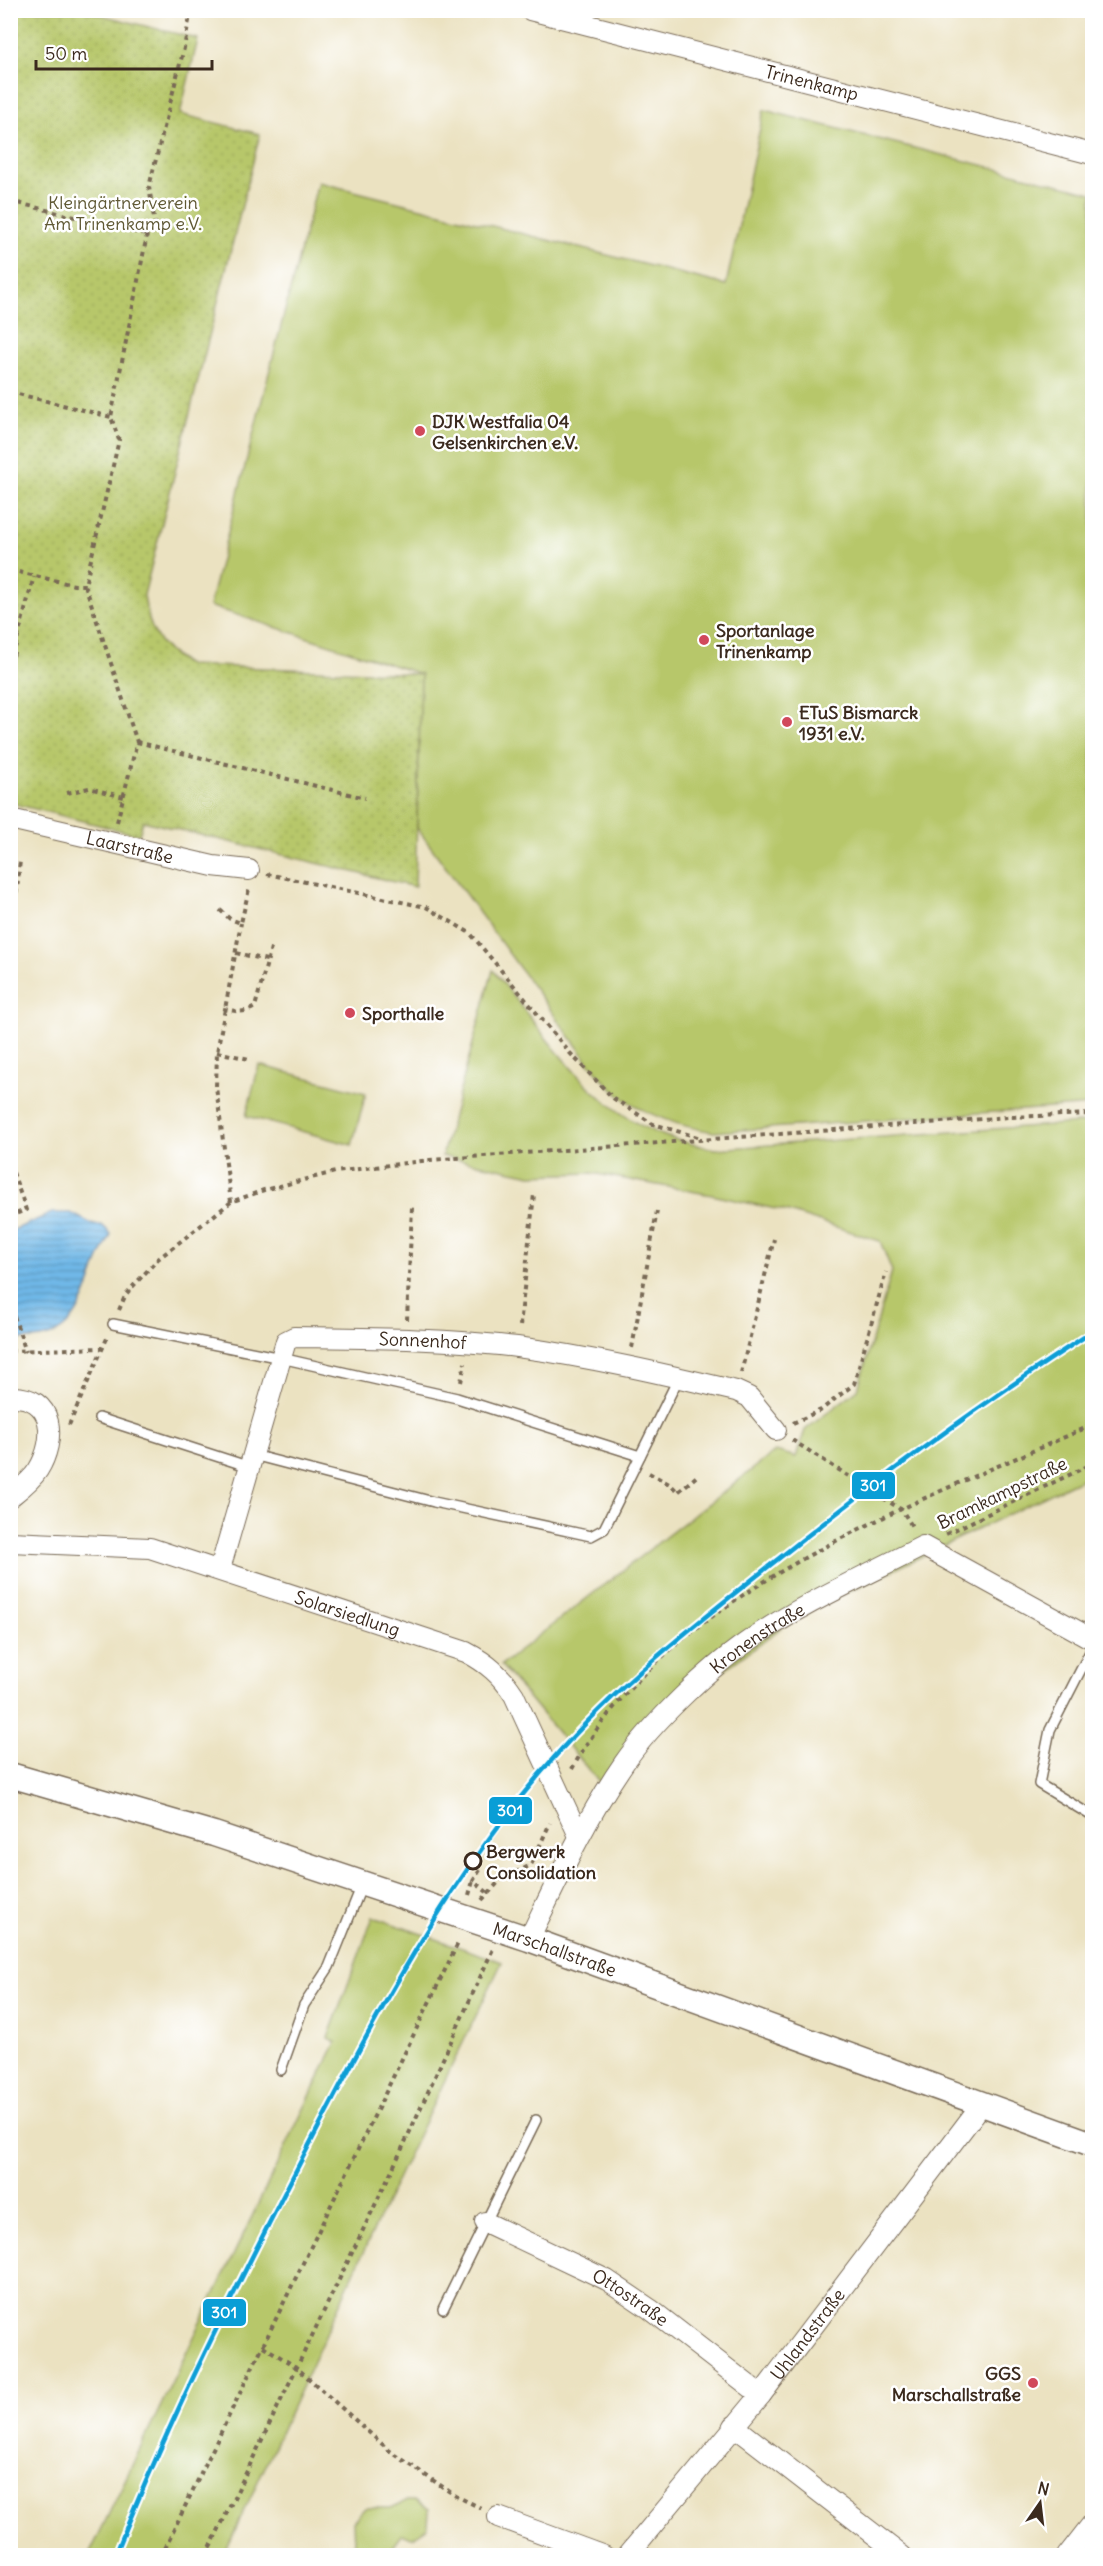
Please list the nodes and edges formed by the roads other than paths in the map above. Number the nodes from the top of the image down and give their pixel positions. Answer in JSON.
{"nodes":[{"id":1,"x":531,"y":10,"type":"edge"},
{"id":2,"x":1092,"y":154,"type":"edge"},
{"id":3,"x":10,"y":819,"type":"edge"},
{"id":4,"x":249,"y":870,"type":"road end"},
{"id":5,"x":113,"y":1324,"type":"road end"},
{"id":6,"x":281,"y":1358,"type":"junction"},
{"id":7,"x":679,"y":1377,"type":"junction"},
{"id":8,"x":10,"y":1397,"type":"edge"},
{"id":9,"x":99,"y":1418,"type":"dead end"},
{"id":10,"x":776,"y":1430,"type":"road end"},
{"id":11,"x":640,"y":1456,"type":"junction"},
{"id":12,"x":251,"y":1461,"type":"junction"},
{"id":13,"x":10,"y":1497,"type":"edge"},
{"id":14,"x":10,"y":1542,"type":"edge"},
{"id":15,"x":220,"y":1569,"type":"junction"},
{"id":16,"x":1092,"y":1639,"type":"edge"},
{"id":17,"x":1092,"y":1648,"type":"edge"},
{"id":18,"x":10,"y":1775,"type":"edge"},
{"id":19,"x":1092,"y":1816,"type":"edge"},
{"id":20,"x":579,"y":1836,"type":"junction"},
{"id":21,"x":362,"y":1885,"type":"junction"},
{"id":22,"x":529,"y":1939,"type":"junction"},
{"id":23,"x":281,"y":2070,"type":"dead end"},
{"id":24,"x":982,"y":2104,"type":"junction"},
{"id":25,"x":536,"y":2120,"type":"dead end"},
{"id":26,"x":1092,"y":2144,"type":"edge"},
{"id":27,"x":485,"y":2222,"type":"junction"},
{"id":28,"x":443,"y":2309,"type":"dead end"},
{"id":29,"x":761,"y":2396,"type":"junction"},
{"id":30,"x":734,"y":2426,"type":"junction"},
{"id":31,"x":498,"y":2517,"type":"road end"},
{"id":32,"x":1092,"y":2524,"type":"edge"},
{"id":33,"x":604,"y":2556,"type":"edge"},
{"id":34,"x":627,"y":2556,"type":"edge"},
{"id":35,"x":902,"y":2556,"type":"edge"},
{"id":36,"x":1067,"y":2556,"type":"edge"}],
"edges":[{"from":1,"to":2,"type":"street","name":"Trinenkamp"},
{"from":3,"to":4,"type":"street","name":"Laarstraße"},
{"from":5,"to":6,"type":"lane"},
{"from":6,"to":7,"type":"street","name":"Sonnenhof"},
{"from":6,"to":11,"type":"lane"},
{"from":6,"to":12,"type":"street","name":"Sonnenhof"},
{"from":7,"to":10,"type":"street","name":"Sonnenhof"},
{"from":7,"to":11,"type":"lane"},
{"from":8,"to":13,"type":"street"},
{"from":9,"to":12,"type":"lane"},
{"from":11,"to":12,"type":"lane"},
{"from":12,"to":15,"type":"street","name":"Sonnenhof"},
{"from":14,"to":15,"type":"street","name":"Solarsiedlung"},
{"from":15,"to":20,"type":"street","name":"Solarsiedlung"},
{"from":16,"to":20,"type":"street","name":"Kronenstraße"},
{"from":17,"to":19,"type":"lane"},
{"from":18,"to":21,"type":"street","name":"Marschallstraße"},
{"from":20,"to":22,"type":"street","name":"Kronenstraße"},
{"from":21,"to":22,"type":"street","name":"Marschallstraße"},
{"from":21,"to":23,"type":"lane"},
{"from":22,"to":24,"type":"street","name":"Marschallstraße"},
{"from":24,"to":26,"type":"street","name":"Marschallstraße"},
{"from":24,"to":29,"type":"street","name":"Uhlandstraße"},
{"from":25,"to":27,"type":"lane"},
{"from":27,"to":28,"type":"lane"},
{"from":27,"to":29,"type":"street","name":"Ottostraße"},
{"from":29,"to":30,"type":"street","name":"Uhlandstraße"},
{"from":30,"to":34,"type":"street","name":"Uhlandstraße"},
{"from":30,"to":35,"type":"street"},
{"from":31,"to":33,"type":"street"},
{"from":32,"to":36,"type":"street"}]}
